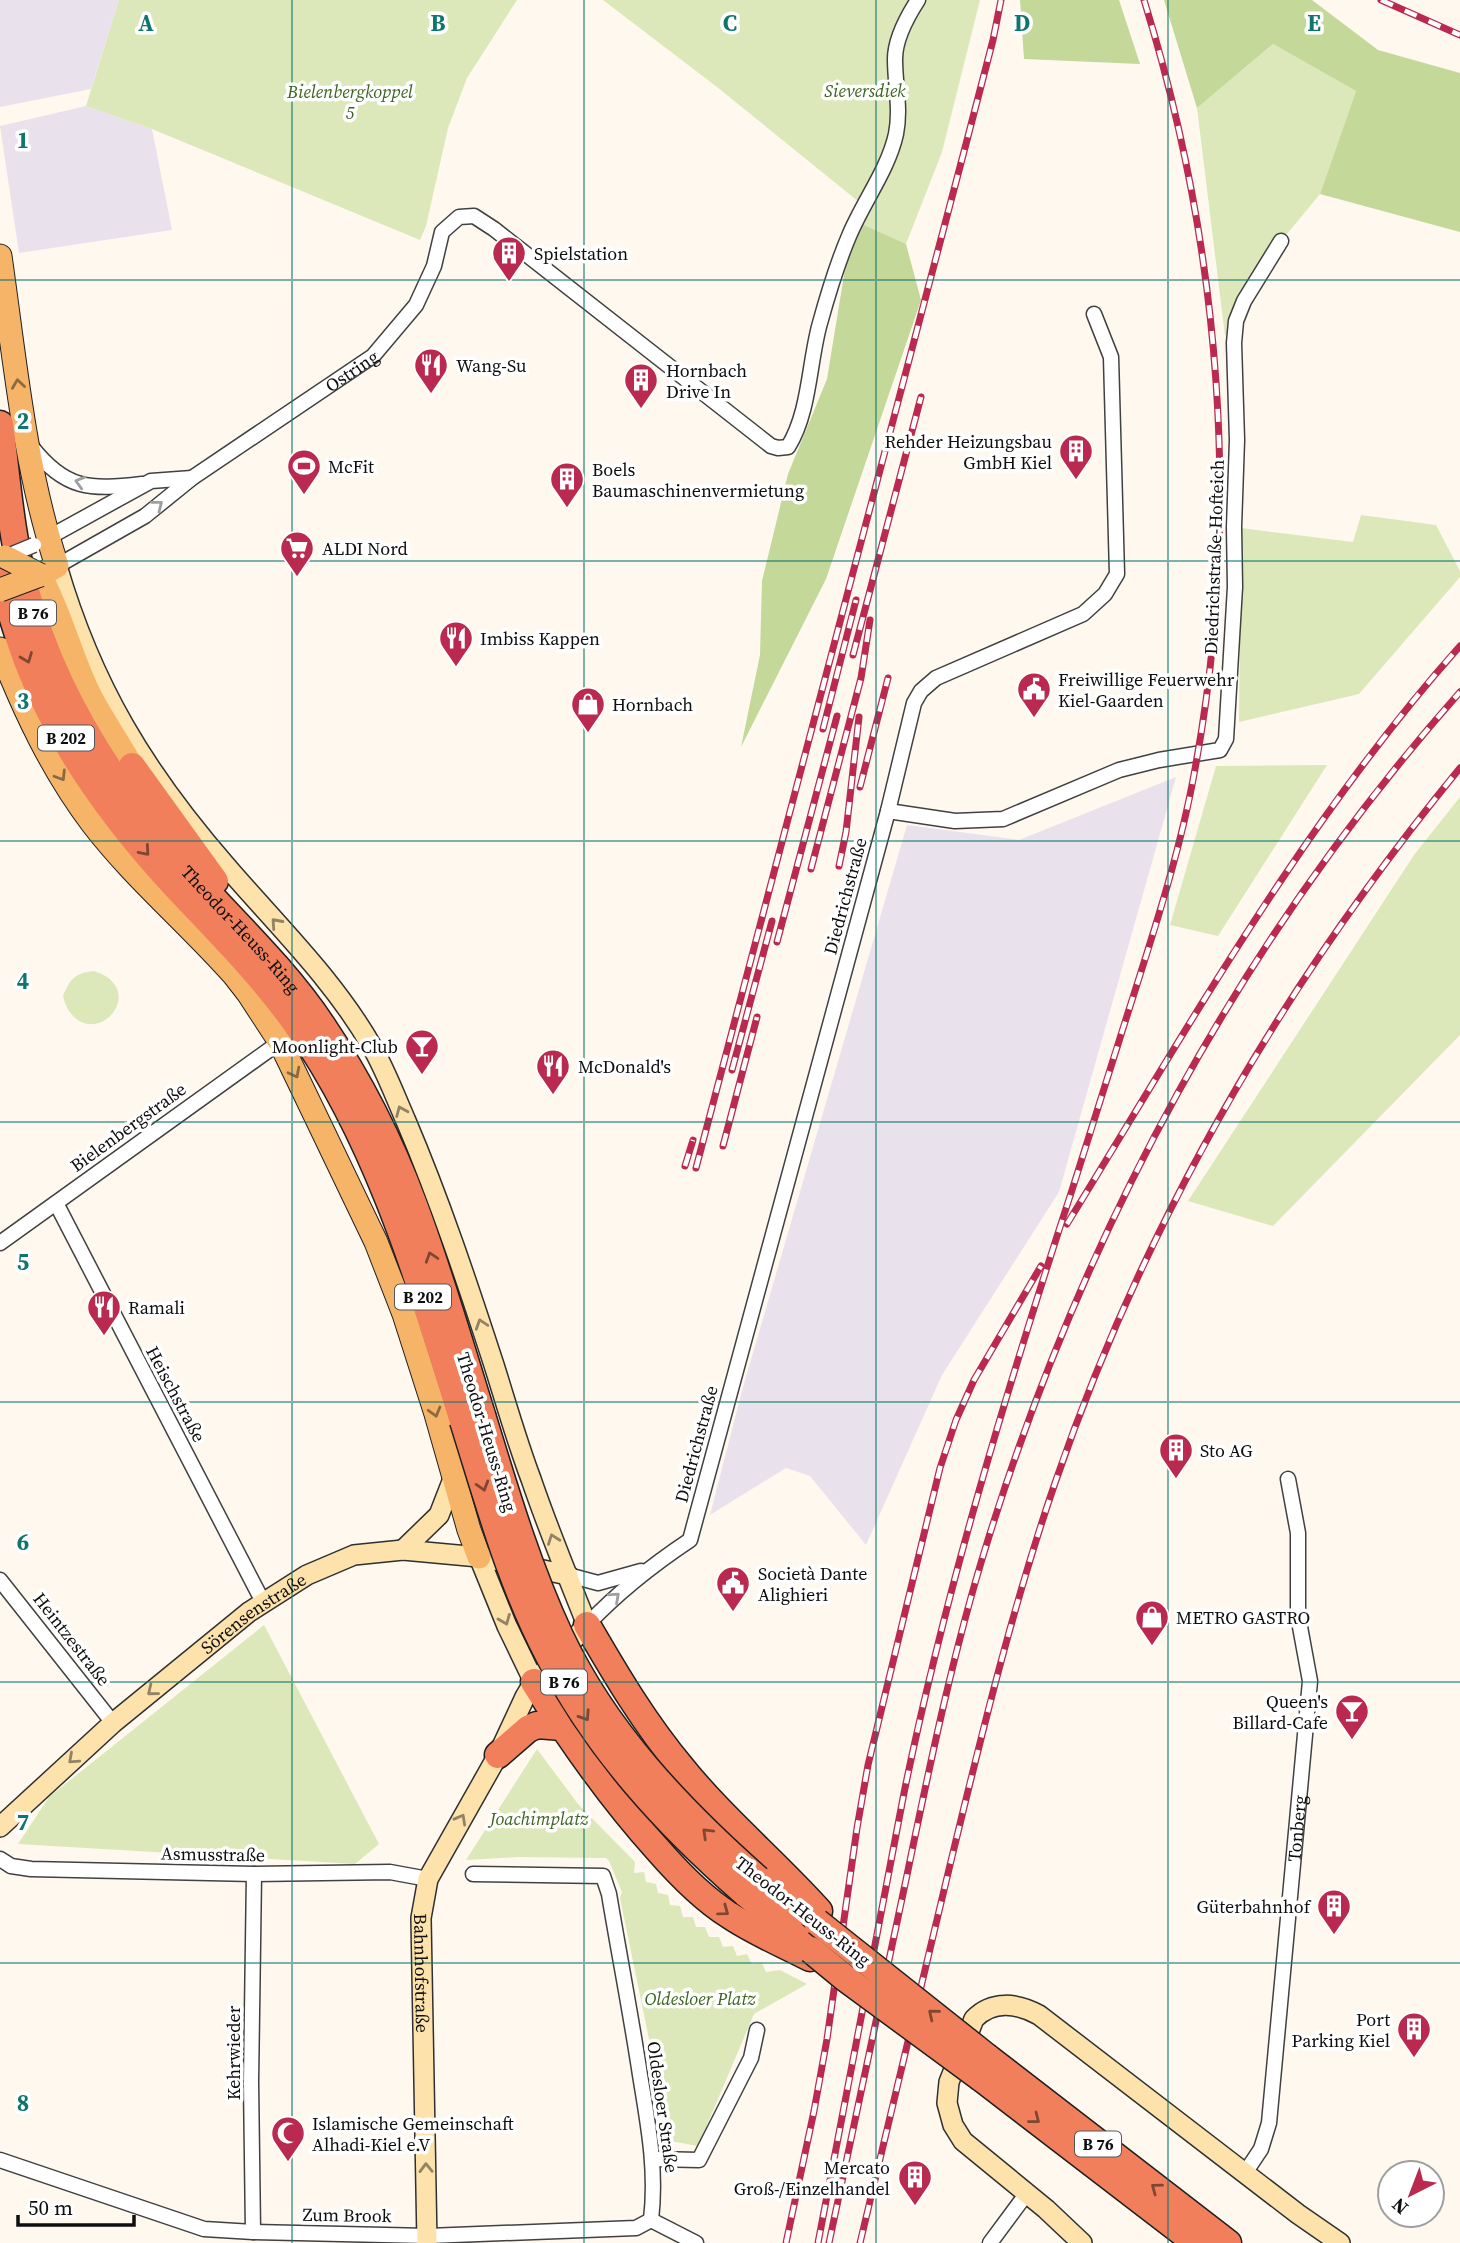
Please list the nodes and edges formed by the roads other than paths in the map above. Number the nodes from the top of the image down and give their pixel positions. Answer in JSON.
{"nodes":[{"id":1,"x":918,"y":0,"type":"edge"},
{"id":2,"x":1281,"y":241,"type":"dead end"},
{"id":3,"x":0,"y":256,"type":"edge"},
{"id":4,"x":1094,"y":314,"type":"dead end"},
{"id":5,"x":9,"y":434,"type":"edge"},
{"id":6,"x":192,"y":478,"type":"junction"},
{"id":7,"x":147,"y":484,"type":"junction"},
{"id":8,"x":41,"y":542,"type":"junction"},
{"id":9,"x":2,"y":562,"type":"edge"},
{"id":10,"x":48,"y":570,"type":"junction"},
{"id":11,"x":0,"y":590,"type":"edge"},
{"id":12,"x":0,"y":649,"type":"edge"},
{"id":13,"x":89,"y":693,"type":"junction"},
{"id":14,"x":130,"y":737,"type":"junction"},
{"id":15,"x":132,"y":766,"type":"joint"},
{"id":16,"x":888,"y":811,"type":"junction"},
{"id":17,"x":226,"y":912,"type":"junction"},
{"id":18,"x":248,"y":993,"type":"junction"},
{"id":19,"x":279,"y":1042,"type":"junction"},
{"id":20,"x":322,"y":1063,"type":"junction"},
{"id":21,"x":56,"y":1203,"type":"junction"},
{"id":22,"x":1,"y":1238,"type":"edge"},
{"id":23,"x":473,"y":1418,"type":"junction"},
{"id":24,"x":453,"y":1479,"type":"junction"},
{"id":25,"x":1288,"y":1479,"type":"dead end"},
{"id":26,"x":403,"y":1550,"type":"junction"},
{"id":27,"x":479,"y":1557,"type":"junction"},
{"id":28,"x":645,"y":1570,"type":"junction"},
{"id":29,"x":568,"y":1575,"type":"junction"},
{"id":30,"x":0,"y":1580,"type":"edge"},
{"id":31,"x":263,"y":1602,"type":"junction"},
{"id":32,"x":587,"y":1625,"type":"junction"},
{"id":33,"x":534,"y":1682,"type":"junction"},
{"id":34,"x":113,"y":1723,"type":"junction"},
{"id":35,"x":562,"y":1727,"type":"junction"},
{"id":36,"x":498,"y":1755,"type":"junction"},
{"id":37,"x":0,"y":1827,"type":"edge"},
{"id":38,"x":0,"y":1859,"type":"edge"},
{"id":39,"x":254,"y":1874,"type":"junction"},
{"id":40,"x":473,"y":1874,"type":"dead end"},
{"id":41,"x":428,"y":1879,"type":"junction"},
{"id":42,"x":752,"y":1886,"type":"junction"},
{"id":43,"x":818,"y":1916,"type":"junction"},
{"id":44,"x":810,"y":1954,"type":"junction"},
{"id":45,"x":757,"y":2030,"type":"dead end"},
{"id":46,"x":984,"y":2067,"type":"junction"},
{"id":47,"x":654,"y":2159,"type":"junction"},
{"id":48,"x":0,"y":2160,"type":"edge"},
{"id":49,"x":1245,"y":2173,"type":"junction"},
{"id":50,"x":1027,"y":2193,"type":"junction"},
{"id":51,"x":1149,"y":2207,"type":"junction"},
{"id":52,"x":651,"y":2220,"type":"junction"},
{"id":53,"x":253,"y":2232,"type":"junction"},
{"id":54,"x":1211,"y":2238,"type":"edge"},
{"id":55,"x":427,"y":2239,"type":"edge"},
{"id":56,"x":696,"y":2243,"type":"edge"},
{"id":57,"x":990,"y":2243,"type":"edge"},
{"id":58,"x":1082,"y":2243,"type":"edge"},
{"id":59,"x":1179,"y":2243,"type":"edge"},
{"id":60,"x":1235,"y":2243,"type":"edge"},
{"id":61,"x":1340,"y":2243,"type":"edge"}],
"edges":[{"from":1,"to":6,"type":"street","name":"Ostring"},
{"from":2,"to":16,"type":"street","name":"Diedrichstraße-Hofteich"},
{"from":5,"to":3,"type":"main road","name":"Theodor-Heuss-Ring","one_way":true},
{"from":4,"to":16,"type":"street","name":"Diedrichstraße"},
{"from":7,"to":5,"type":"street","name":"Ostring","one_way":true},
{"from":5,"to":8,"type":"main road","name":"Theodor-Heuss-Ring"},
{"from":5,"to":17,"type":"highway","name":"Theodor-Heuss-Ring","number":"B 76"},
{"from":6,"to":7,"type":"street","name":"Ostring"},
{"from":10,"to":6,"type":"street","name":"Ostring","one_way":true},
{"from":7,"to":8,"type":"street","name":"Ostring"},
{"from":8,"to":9,"type":"street","name":"Ostring","bridge":true},
{"from":8,"to":10,"type":"main road","name":"Theodor-Heuss-Ring"},
{"from":9,"to":10,"type":"main road","bridge":true},
{"from":9,"to":20,"type":"highway","name":"Theodor-Heuss-Ring","number":"B 202","one_way":true},
{"from":10,"to":11,"type":"main road","name":"Ostring","bridge":true},
{"from":10,"to":13,"type":"main road"},
{"from":10,"to":14,"type":"main road","name":"Theodor-Heuss-Ring"},
{"from":12,"to":18,"type":"main road","name":"Theodor-Heuss-Ring","one_way":true},
{"from":13,"to":14,"type":"main road"},
{"from":13,"to":15,"type":"main road"},
{"from":29,"to":14,"type":"main road","name":"Theodor-Heuss-Ring","one_way":true},
{"from":15,"to":17,"type":"highway","number":"B 76"},
{"from":16,"to":28,"type":"street","name":"Diedrichstraße"},
{"from":23,"to":17,"type":"highway","name":"Theodor-Heuss-Ring","number":"B 76","one_way":true},
{"from":18,"to":19,"type":"main road","name":"Theodor-Heuss-Ring"},
{"from":18,"to":20,"type":"highway"},
{"from":19,"to":21,"type":"street","name":"Bielenbergstraße"},
{"from":19,"to":24,"type":"main road","name":"Theodor-Heuss-Ring","one_way":true},
{"from":20,"to":23,"type":"highway","name":"Theodor-Heuss-Ring","number":"B 202"},
{"from":21,"to":22,"type":"street","name":"Bielenbergstraße"},
{"from":21,"to":31,"type":"street","name":"Heischstraße"},
{"from":23,"to":42,"type":"highway","name":"Theodor-Heuss-Ring","number":"B 76","bridge":true},
{"from":24,"to":26,"type":"main road"},
{"from":24,"to":27,"type":"main road","name":"Theodor-Heuss-Ring"},
{"from":25,"to":49,"type":"street","name":"Tonberg"},
{"from":26,"to":27,"type":"main road","name":"Sörensenstraße"},
{"from":26,"to":31,"type":"main road","name":"Sörensenstraße"},
{"from":27,"to":29,"type":"main road","name":"Sörensenstraße"},
{"from":27,"to":33,"type":"main road","one_way":true},
{"from":28,"to":29,"type":"street","name":"Diedrichstraße"},
{"from":32,"to":28,"type":"street","name":"Diedrichstraße","one_way":true},
{"from":29,"to":32,"type":"main road","name":"Theodor-Heuss-Ring"},
{"from":30,"to":34,"type":"street","name":"Heintzestraße"},
{"from":31,"to":34,"type":"main road","name":"Sörensenstraße","one_way":true},
{"from":32,"to":33,"type":"main road","name":"Bahnhofstraße"},
{"from":32,"to":43,"type":"highway","number":"B 76"},
{"from":33,"to":35,"type":"highway","number":"B 76"},
{"from":33,"to":36,"type":"main road","name":"Bahnhofstraße"},
{"from":34,"to":37,"type":"main road","name":"Sörensenstraße","one_way":true},
{"from":35,"to":36,"type":"highway"},
{"from":35,"to":44,"type":"highway","number":"B 76","one_way":true},
{"from":41,"to":36,"type":"main road","name":"Bahnhofstraße","one_way":true},
{"from":38,"to":39,"type":"street","name":"Asmusstraße"},
{"from":39,"to":41,"type":"street","name":"Asmusstraße"},
{"from":39,"to":53,"type":"street","name":"Kehrwieder"},
{"from":40,"to":47,"type":"street","name":"Oldesloer Straße"},
{"from":55,"to":41,"type":"main road","name":"Bahnhofstraße","one_way":true},
{"from":42,"to":43,"type":"highway","name":"Theodor-Heuss-Ring","number":"B 76"},
{"from":42,"to":44,"type":"highway","name":"Theodor-Heuss-Ring","number":"B 76"},
{"from":46,"to":43,"type":"highway","name":"Theodor-Heuss-Ring","number":"B 76","one_way":true,"bridge":true},
{"from":44,"to":46,"type":"highway","name":"Theodor-Heuss-Ring","number":"B 76","bridge":true},
{"from":45,"to":47,"type":"street"},
{"from":46,"to":51,"type":"highway","name":"Theodor-Heuss-Ring","number":"B 76","one_way":true},
{"from":54,"to":46,"type":"highway","name":"Theodor-Heuss-Ring","number":"B 76","one_way":true},
{"from":47,"to":52,"type":"street","name":"Oldesloer Straße"},
{"from":48,"to":53,"type":"street","name":"Zum Brook"},
{"from":49,"to":50,"type":"main road"},
{"from":49,"to":61,"type":"main road"},
{"from":50,"to":57,"type":"street"},
{"from":50,"to":58,"type":"main road"},
{"from":51,"to":54,"type":"highway","name":"Theodor-Heuss-Ring","number":"B 76"},
{"from":51,"to":59,"type":"highway"},
{"from":52,"to":55,"type":"street","name":"Zum Brook"},
{"from":52,"to":56,"type":"street"},
{"from":53,"to":55,"type":"street","name":"Zum Brook"},
{"from":54,"to":60,"type":"highway","number":"B 76"}]}
